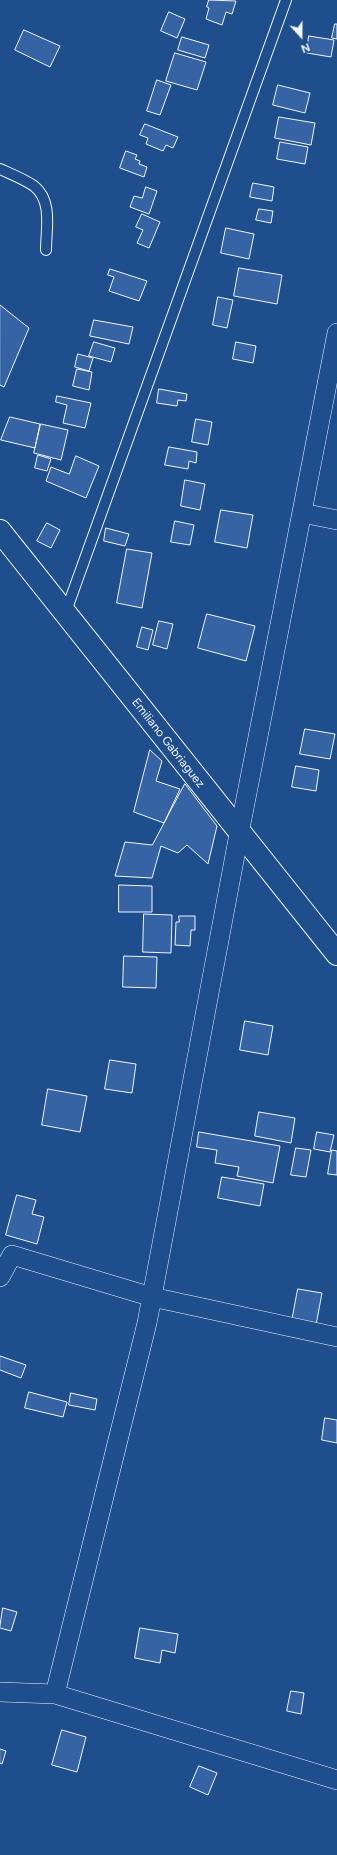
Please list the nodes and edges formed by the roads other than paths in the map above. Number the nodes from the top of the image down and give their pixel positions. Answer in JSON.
{"nodes":[{"id":1,"x":286,"y":0,"type":"edge"},
{"id":2,"x":0,"y":169,"type":"edge"},
{"id":3,"x":46,"y":250,"type":"dead end"},
{"id":4,"x":337,"y":333,"type":"edge"},
{"id":5,"x":302,"y":513,"type":"junction"},
{"id":6,"x":337,"y":520,"type":"edge"},
{"id":7,"x":0,"y":531,"type":"edge"},
{"id":8,"x":65,"y":614,"type":"junction"},
{"id":9,"x":239,"y":834,"type":"junction"},
{"id":10,"x":337,"y":954,"type":"edge"},
{"id":11,"x":0,"y":1277,"type":"edge"},
{"id":12,"x":152,"y":1297,"type":"junction"},
{"id":13,"x":337,"y":1337,"type":"edge"},
{"id":14,"x":0,"y":1692,"type":"edge"},
{"id":15,"x":55,"y":1694,"type":"junction"},
{"id":16,"x":337,"y":1780,"type":"edge"}],
"edges":[{"from":1,"to":8,"type":"lane"},
{"from":2,"to":3,"type":"lane"},
{"from":4,"to":5,"type":"street"},
{"from":5,"to":6,"type":"street"},
{"from":5,"to":9,"type":"street"},
{"from":7,"to":8,"type":"main road","name":"Emiliano Gabriaguez"},
{"from":8,"to":9,"type":"main road","name":"Emiliano Gabriaguez"},
{"from":9,"to":10,"type":"main road","name":"Emiliano Gabriaguez"},
{"from":9,"to":12,"type":"street"},
{"from":11,"to":12,"type":"street"},
{"from":12,"to":13,"type":"street"},
{"from":12,"to":15,"type":"street"},
{"from":14,"to":15,"type":"street"},
{"from":15,"to":16,"type":"street"}]}
